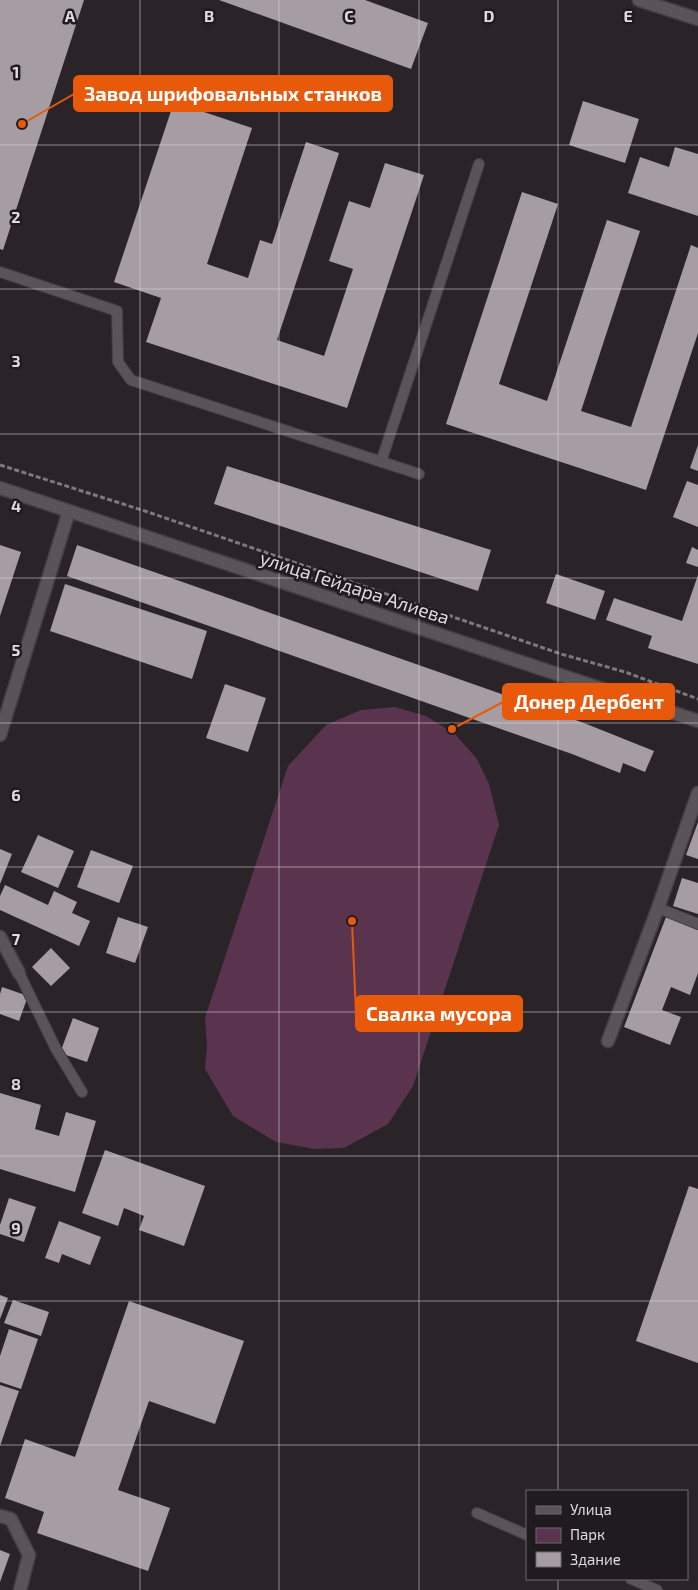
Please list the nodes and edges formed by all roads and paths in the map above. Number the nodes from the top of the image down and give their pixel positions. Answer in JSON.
{"nodes":[{"id":1,"x":639,"y":0,"type":"edge"},
{"id":2,"x":698,"y":19,"type":"edge"},
{"id":3,"x":479,"y":164,"type":"dead end"},
{"id":4,"x":0,"y":272,"type":"edge"},
{"id":5,"x":381,"y":462,"type":"junction"},
{"id":6,"x":0,"y":465,"type":"edge"},
{"id":7,"x":419,"y":474,"type":"dead end"},
{"id":8,"x":0,"y":488,"type":"edge"},
{"id":9,"x":69,"y":511,"type":"junction"},
{"id":10,"x":698,"y":699,"type":"edge"},
{"id":11,"x":698,"y":721,"type":"edge"},
{"id":12,"x":0,"y":735,"type":"edge"},
{"id":13,"x":698,"y":793,"type":"edge"},
{"id":14,"x":658,"y":908,"type":"junction"},
{"id":15,"x":698,"y":924,"type":"edge"},
{"id":16,"x":0,"y":937,"type":"edge"},
{"id":17,"x":19,"y":972,"type":"joint"},
{"id":18,"x":608,"y":1041,"type":"dead end"},
{"id":19,"x":82,"y":1092,"type":"dead end"},
{"id":20,"x":477,"y":1513,"type":"dead end"},
{"id":21,"x":5,"y":1518,"type":"edge"},
{"id":22,"x":526,"y":1534,"type":"edge"},
{"id":23,"x":633,"y":1580,"type":"edge"},
{"id":24,"x":20,"y":1590,"type":"edge"},
{"id":25,"x":657,"y":1590,"type":"edge"}],
"edges":[{"from":1,"to":2,"type":"street"},
{"from":3,"to":5,"type":"lane"},
{"from":4,"to":5,"type":"lane"},
{"from":5,"to":7,"type":"lane"},
{"from":6,"to":10,"type":"path"},
{"from":8,"to":9,"type":"street","name":"улица Гейдара Алиева"},
{"from":9,"to":11,"type":"street","name":"улица Гейдара Алиева"},
{"from":9,"to":12,"type":"street"},
{"from":13,"to":14,"type":"street"},
{"from":14,"to":15,"type":"lane"},
{"from":14,"to":18,"type":"street"},
{"from":16,"to":17,"type":"street"},
{"from":17,"to":19,"type":"lane"},
{"from":20,"to":22,"type":"lane"},
{"from":21,"to":24,"type":"street"},
{"from":23,"to":25,"type":"lane"}]}
